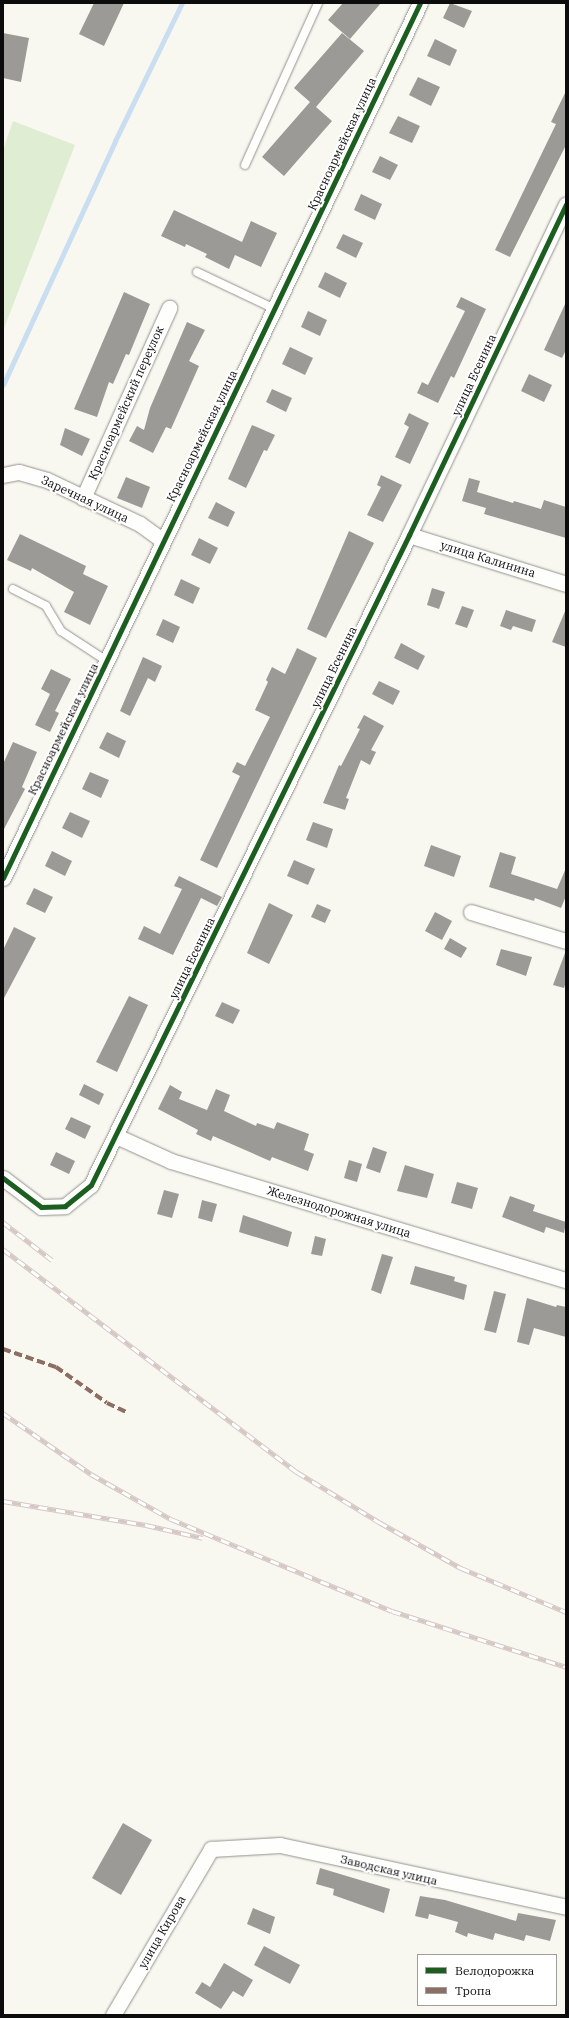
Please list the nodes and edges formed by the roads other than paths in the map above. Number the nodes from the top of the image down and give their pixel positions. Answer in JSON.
{"nodes":[{"id":1,"x":318,"y":3,"type":"edge"},
{"id":2,"x":420,"y":3,"type":"edge"},
{"id":3,"x":245,"y":165,"type":"dead end"},
{"id":4,"x":566,"y":204,"type":"edge"},
{"id":5,"x":196,"y":272,"type":"dead end"},
{"id":6,"x":169,"y":308,"type":"dead end"},
{"id":7,"x":275,"y":309,"type":"junction"},
{"id":8,"x":3,"y":475,"type":"edge"},
{"id":9,"x":83,"y":498,"type":"junction"},
{"id":10,"x":409,"y":535,"type":"junction"},
{"id":11,"x":162,"y":540,"type":"junction"},
{"id":12,"x":566,"y":584,"type":"edge"},
{"id":13,"x":14,"y":589,"type":"dead end"},
{"id":14,"x":107,"y":661,"type":"junction"},
{"id":15,"x":3,"y":878,"type":"edge"},
{"id":16,"x":471,"y":912,"type":"dead end"},
{"id":17,"x":566,"y":941,"type":"edge"},
{"id":18,"x":116,"y":1136,"type":"junction"},
{"id":19,"x":3,"y":1178,"type":"edge"},
{"id":20,"x":566,"y":1280,"type":"edge"},
{"id":21,"x":211,"y":1848,"type":"joint"},
{"id":22,"x":566,"y":1908,"type":"edge"},
{"id":23,"x":113,"y":2015,"type":"edge"}],
"edges":[{"from":1,"to":3,"type":"lane"},
{"from":2,"to":7,"type":"street","name":"Красноармейская улица"},
{"from":4,"to":10,"type":"street","name":"улица Есенина"},
{"from":5,"to":7,"type":"lane"},
{"from":6,"to":9,"type":"street","name":"Красноармейский переулок"},
{"from":7,"to":11,"type":"street","name":"Красноармейская улица"},
{"from":8,"to":9,"type":"street","name":"Заречная улица"},
{"from":9,"to":11,"type":"street","name":"Заречная улица"},
{"from":10,"to":12,"type":"street","name":"улица Калинина"},
{"from":10,"to":18,"type":"street","name":"улица Есенина"},
{"from":11,"to":14,"type":"street","name":"Красноармейская улица"},
{"from":13,"to":14,"type":"lane"},
{"from":14,"to":15,"type":"street","name":"Красноармейская улица"},
{"from":16,"to":17,"type":"street"},
{"from":18,"to":19,"type":"street"},
{"from":18,"to":20,"type":"street","name":"Железнодорожная улица"},
{"from":21,"to":22,"type":"street","name":"Заводская улица"},
{"from":21,"to":23,"type":"street","name":"улица Кирова"}]}
